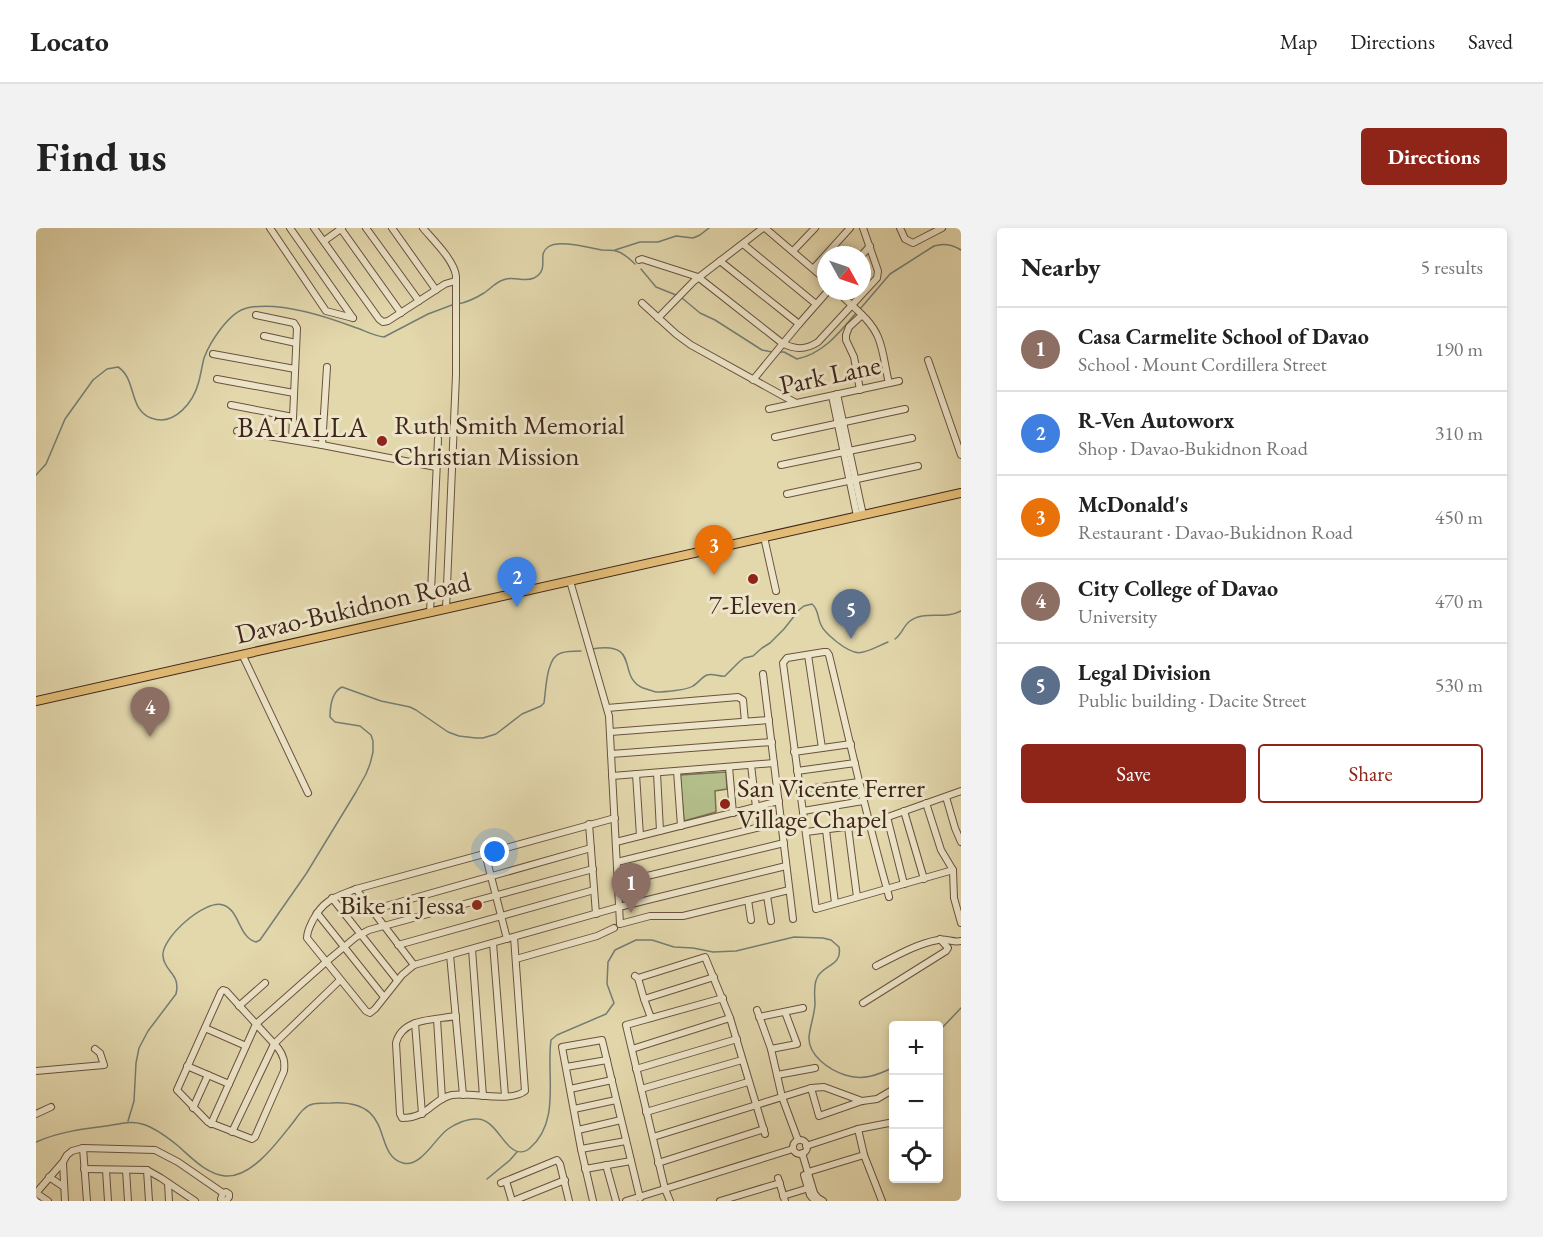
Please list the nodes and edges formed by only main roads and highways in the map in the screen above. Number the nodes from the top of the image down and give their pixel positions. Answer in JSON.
{"nodes":[{"id":1,"x":961,"y":493,"type":"edge"},
{"id":2,"x":36,"y":700,"type":"edge"}],
"edges":[{"from":1,"to":2,"type":"highway","name":"Davao-Bukidnon Road"}]}
